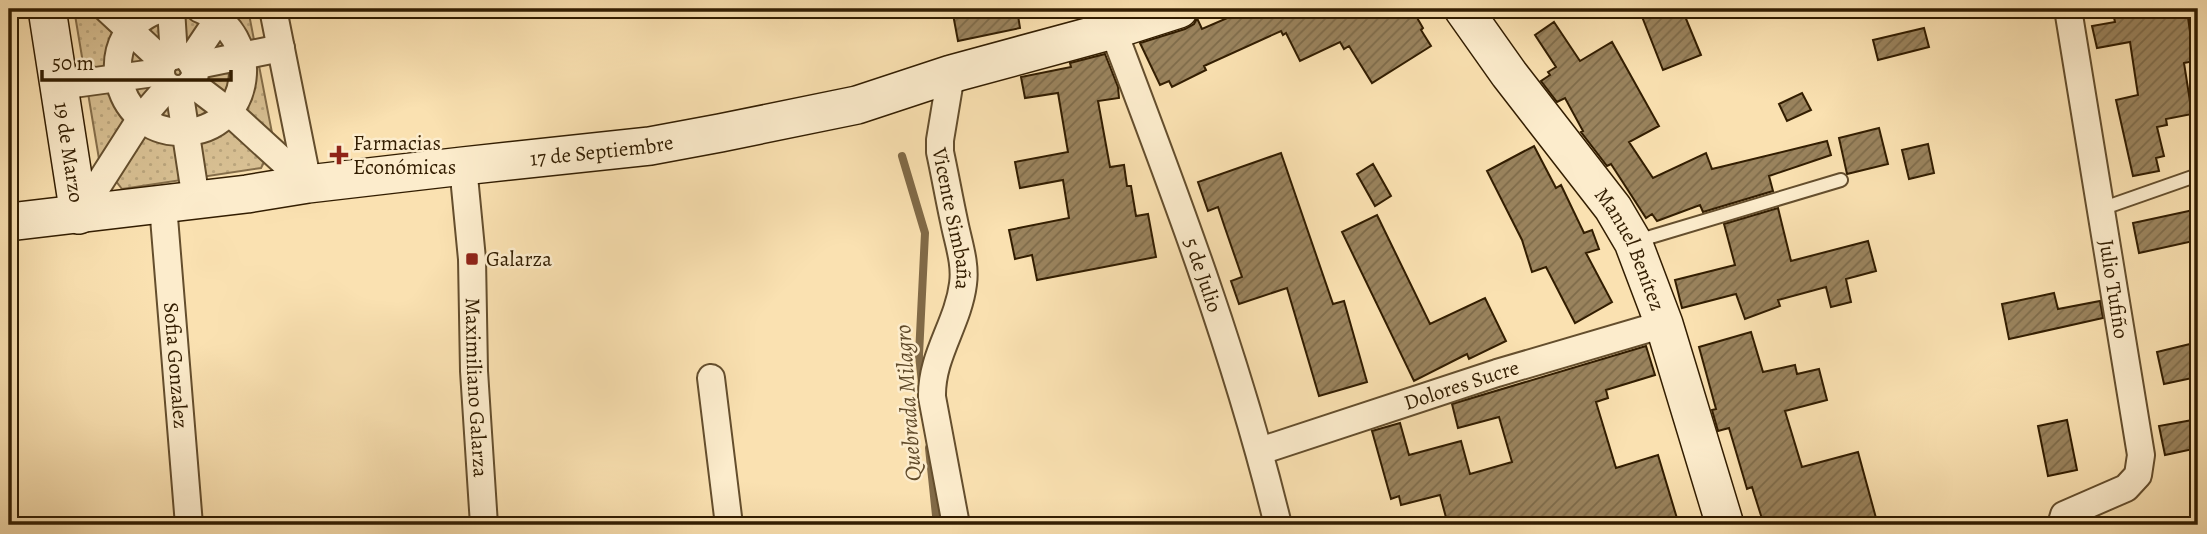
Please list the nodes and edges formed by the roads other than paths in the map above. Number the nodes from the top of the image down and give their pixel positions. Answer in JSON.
{"nodes":[{"id":1,"x":47,"y":9,"type":"edge"},
{"id":2,"x":107,"y":9,"type":"edge"},
{"id":3,"x":162,"y":9,"type":"edge"},
{"id":4,"x":171,"y":9,"type":"edge"},
{"id":5,"x":273,"y":9,"type":"edge"},
{"id":6,"x":1179,"y":9,"type":"edge"},
{"id":7,"x":1463,"y":9,"type":"edge"},
{"id":8,"x":2068,"y":9,"type":"edge"},
{"id":9,"x":215,"y":12,"type":"edge"},
{"id":10,"x":1113,"y":30,"type":"junction"},
{"id":11,"x":130,"y":31,"type":"junction"},
{"id":12,"x":281,"y":48,"type":"junction"},
{"id":13,"x":242,"y":56,"type":"junction"},
{"id":14,"x":178,"y":72,"type":"junction"},
{"id":15,"x":951,"y":75,"type":"junction"},
{"id":16,"x":118,"y":77,"type":"junction"},
{"id":17,"x":59,"y":86,"type":"junction"},
{"id":18,"x":228,"y":111,"type":"junction"},
{"id":19,"x":141,"y":118,"type":"junction"},
{"id":20,"x":186,"y":132,"type":"junction"},
{"id":21,"x":463,"y":166,"type":"junction"},
{"id":22,"x":2198,"y":175,"type":"edge"},
{"id":23,"x":1841,"y":180,"type":"dead end"},
{"id":24,"x":308,"y":184,"type":"junction"},
{"id":25,"x":179,"y":202,"type":"junction"},
{"id":26,"x":2101,"y":209,"type":"junction"},
{"id":27,"x":79,"y":215,"type":"junction"},
{"id":28,"x":9,"y":222,"type":"edge"},
{"id":29,"x":1633,"y":242,"type":"junction"},
{"id":30,"x":1664,"y":324,"type":"junction"},
{"id":31,"x":711,"y":378,"type":"dead end"},
{"id":32,"x":1260,"y":451,"type":"junction"},
{"id":33,"x":189,"y":525,"type":"edge"},
{"id":34,"x":484,"y":525,"type":"edge"},
{"id":35,"x":729,"y":525,"type":"edge"},
{"id":36,"x":956,"y":525,"type":"edge"},
{"id":37,"x":1278,"y":525,"type":"edge"},
{"id":38,"x":1725,"y":525,"type":"edge"},
{"id":39,"x":2061,"y":525,"type":"edge"}],
"edges":[{"from":1,"to":17,"type":"street","name":"19 de Marzo"},
{"from":2,"to":11,"type":"street"},
{"from":3,"to":11,"type":"street"},
{"from":4,"to":14,"type":"street","name":"Sofia Gonzalez"},
{"from":5,"to":12,"type":"street"},
{"from":6,"to":10,"type":"street","name":"17 de Septiembre"},
{"from":7,"to":29,"type":"street","name":"Manuel Benítez"},
{"from":8,"to":26,"type":"street","name":"Julio Tufiño"},
{"from":9,"to":13,"type":"street"},
{"from":9,"to":14,"type":"street"},
{"from":10,"to":15,"type":"street","name":"17 de Septiembre"},
{"from":10,"to":32,"type":"street","name":"5 de Julio"},
{"from":11,"to":14,"type":"street"},
{"from":11,"to":16,"type":"street"},
{"from":12,"to":13,"type":"street"},
{"from":12,"to":24,"type":"street"},
{"from":13,"to":14,"type":"street"},
{"from":13,"to":18,"type":"street"},
{"from":14,"to":16,"type":"street"},
{"from":14,"to":18,"type":"street"},
{"from":14,"to":19,"type":"street"},
{"from":14,"to":20,"type":"street","name":"Sofia Gonzalez"},
{"from":15,"to":21,"type":"street","name":"17 de Septiembre"},
{"from":15,"to":36,"type":"street","name":"Vicente Simbaña"},
{"from":16,"to":17,"type":"street"},
{"from":16,"to":19,"type":"street"},
{"from":17,"to":27,"type":"street","name":"19 de Marzo"},
{"from":18,"to":20,"type":"street"},
{"from":18,"to":24,"type":"street"},
{"from":19,"to":20,"type":"street"},
{"from":19,"to":27,"type":"street"},
{"from":20,"to":25,"type":"street","name":"Sofia Gonzalez"},
{"from":21,"to":24,"type":"street","name":"17 de Septiembre"},
{"from":21,"to":34,"type":"street","name":"Maximiliano Galarza"},
{"from":22,"to":26,"type":"lane"},
{"from":23,"to":29,"type":"lane"},
{"from":24,"to":25,"type":"street","name":"17 de Septiembre"},
{"from":25,"to":27,"type":"street","name":"17 de Septiembre"},
{"from":25,"to":33,"type":"street","name":"Sofia Gonzalez"},
{"from":26,"to":39,"type":"street","name":"Julio Tufiño"},
{"from":27,"to":28,"type":"street","name":"17 de Septiembre"},
{"from":29,"to":30,"type":"street","name":"Manuel Benítez"},
{"from":30,"to":32,"type":"street","name":"Dolores Sucre"},
{"from":30,"to":38,"type":"street","name":"Manuel Benítez"},
{"from":31,"to":35,"type":"street"},
{"from":32,"to":37,"type":"street","name":"5 de Julio"}]}
